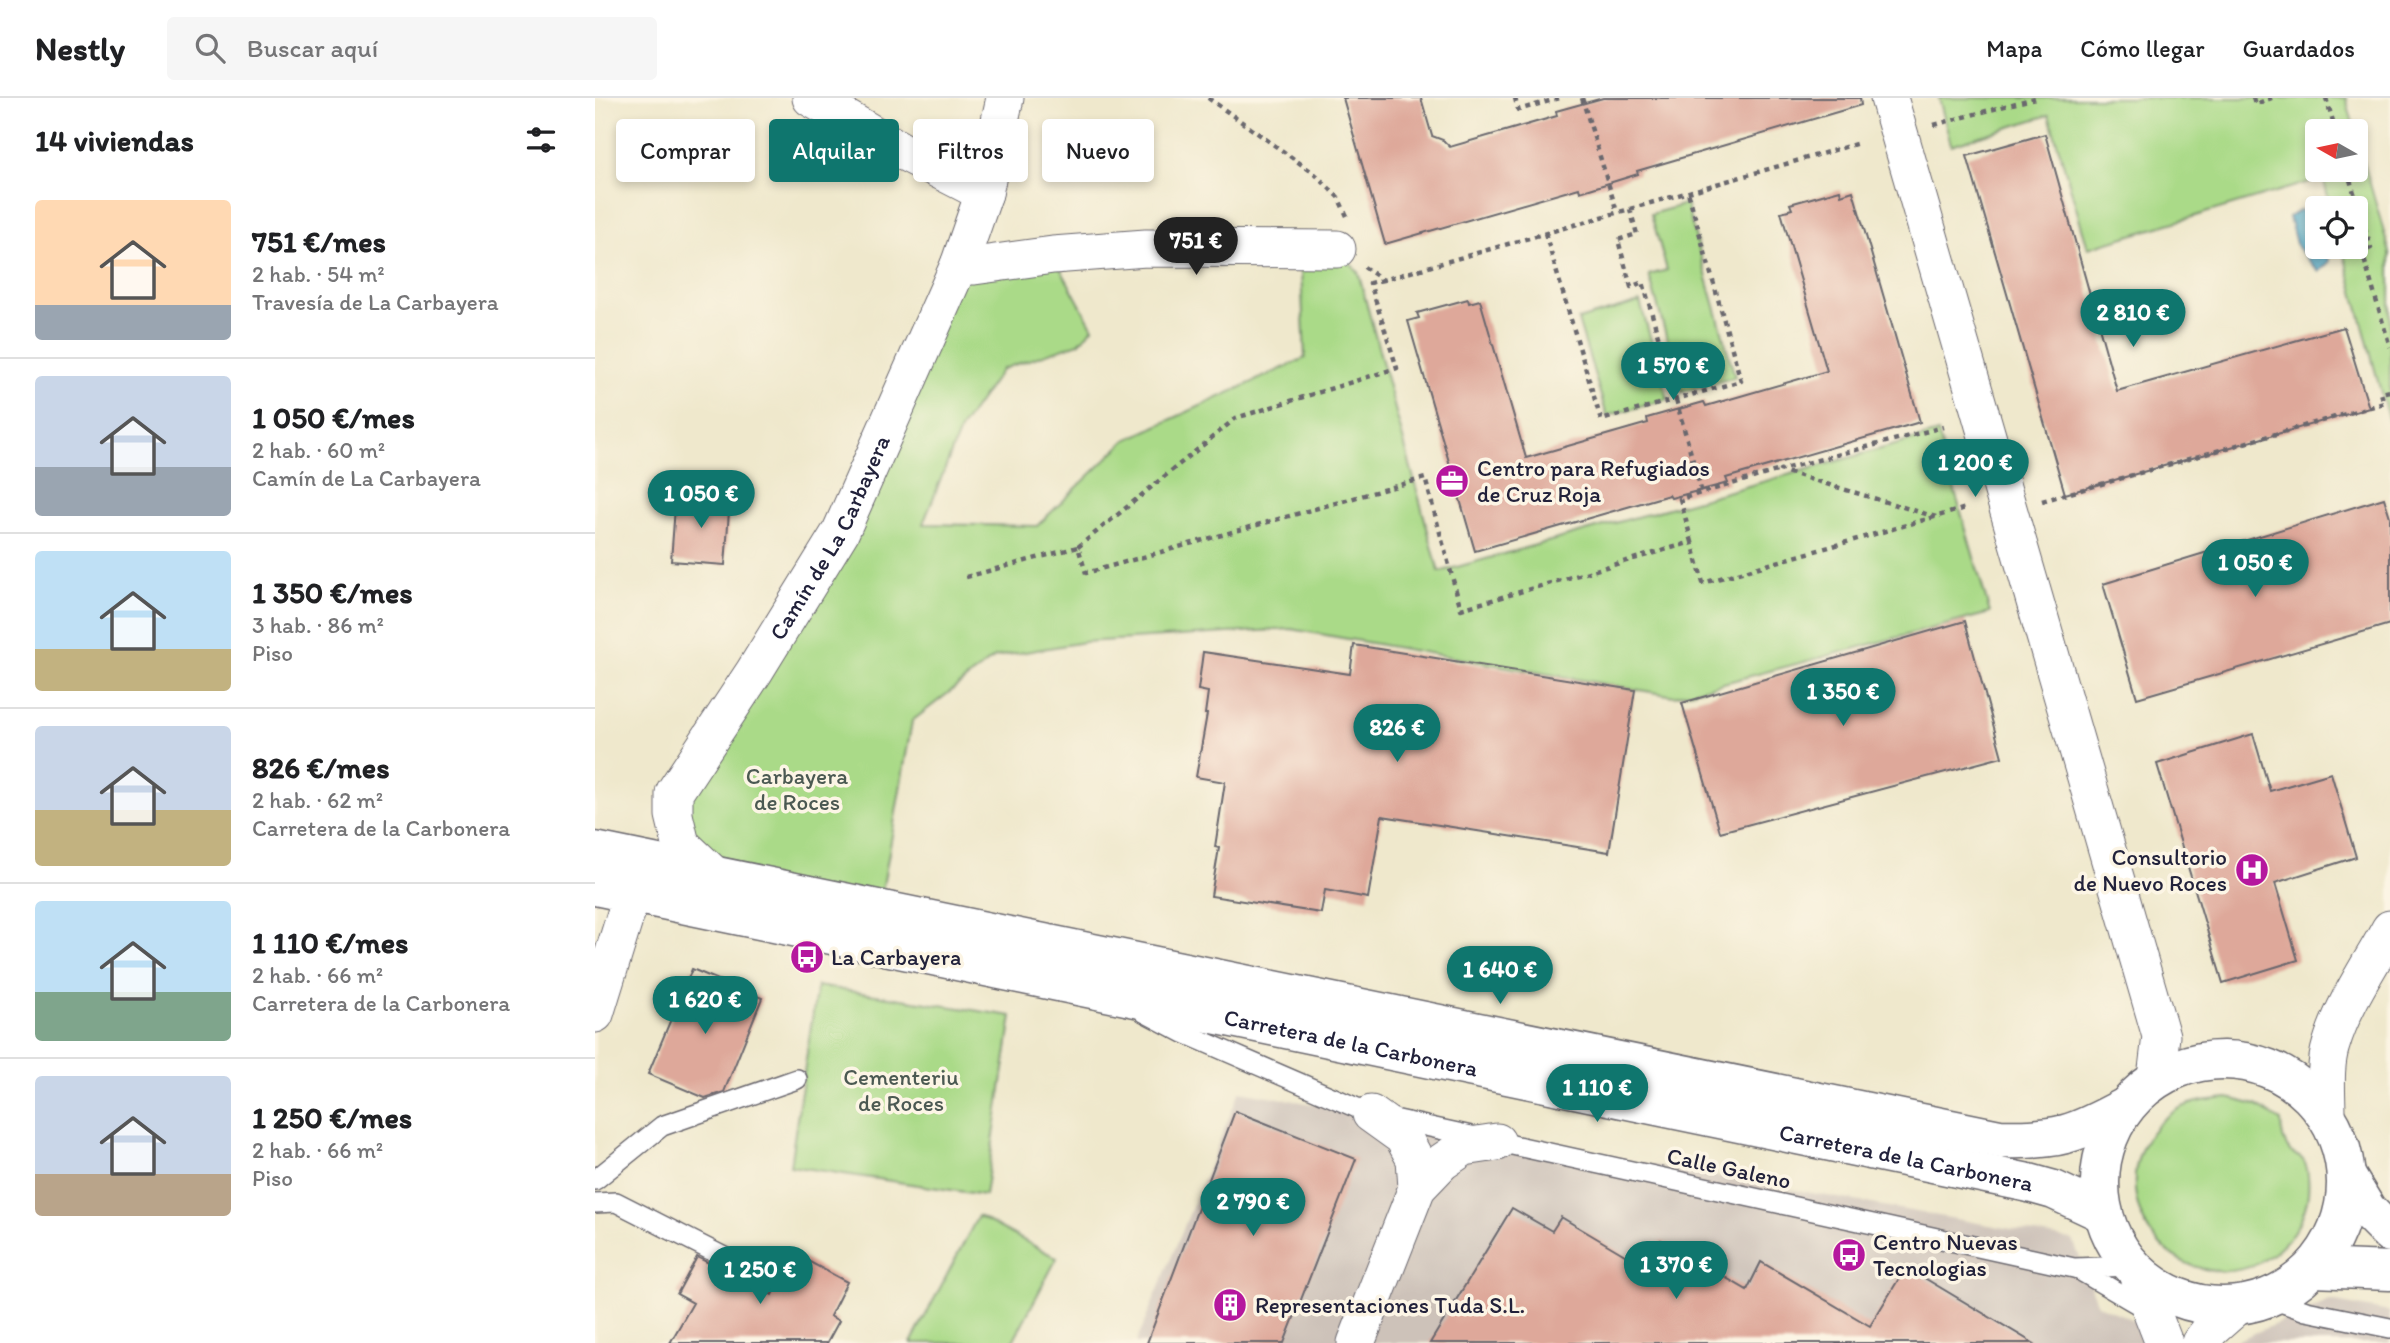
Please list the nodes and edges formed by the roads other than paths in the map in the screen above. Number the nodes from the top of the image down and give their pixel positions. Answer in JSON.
{"nodes":[{"id":1,"x":811,"y":98,"type":"edge"},
{"id":2,"x":1005,"y":98,"type":"edge"},
{"id":3,"x":1889,"y":98,"type":"edge"},
{"id":4,"x":984,"y":193,"type":"junction"},
{"id":5,"x":1337,"y":249,"type":"road end"},
{"id":6,"x":960,"y":265,"type":"junction"},
{"id":7,"x":595,"y":851,"type":"edge"},
{"id":8,"x":714,"y":875,"type":"junction"},
{"id":9,"x":595,"y":886,"type":"edge"},
{"id":10,"x":632,"y":894,"type":"junction"},
{"id":11,"x":2390,"y":929,"type":"edge"},
{"id":12,"x":1106,"y":992,"type":"junction"},
{"id":13,"x":595,"y":1014,"type":"edge"},
{"id":14,"x":2156,"y":1078,"type":"junction"},
{"id":15,"x":797,"y":1079,"type":"dead end"},
{"id":16,"x":2125,"y":1107,"type":"junction"},
{"id":17,"x":1371,"y":1114,"type":"junction"},
{"id":18,"x":2327,"y":1115,"type":"junction"},
{"id":19,"x":1497,"y":1142,"type":"junction"},
{"id":20,"x":2347,"y":1177,"type":"junction"},
{"id":21,"x":595,"y":1180,"type":"edge"},
{"id":22,"x":1417,"y":1188,"type":"junction"},
{"id":23,"x":595,"y":1203,"type":"edge"},
{"id":24,"x":2103,"y":1213,"type":"junction"},
{"id":25,"x":2390,"y":1233,"type":"edge"},
{"id":26,"x":730,"y":1260,"type":"dead end"},
{"id":27,"x":2074,"y":1268,"type":"junction"},
{"id":28,"x":2313,"y":1268,"type":"junction"},
{"id":29,"x":2134,"y":1269,"type":"junction"},
{"id":30,"x":2390,"y":1271,"type":"edge"},
{"id":31,"x":2253,"y":1302,"type":"junction"},
{"id":32,"x":2159,"y":1328,"type":"edge"},
{"id":33,"x":2390,"y":1328,"type":"edge"},
{"id":34,"x":1356,"y":1343,"type":"edge"},
{"id":35,"x":2200,"y":1343,"type":"edge"}],
"edges":[{"from":1,"to":4,"type":"street"},
{"from":2,"to":4,"type":"street","name":"Camín de La Carbayera"},
{"from":3,"to":14,"type":"street"},
{"from":4,"to":6,"type":"street","name":"Camín de La Carbayera"},
{"from":5,"to":6,"type":"street"},
{"from":6,"to":8,"type":"street","name":"Camín de La Carbayera"},
{"from":7,"to":8,"type":"street"},
{"from":8,"to":16,"type":"street","name":"Carretera de la Carbonera"},
{"from":9,"to":10,"type":"street","name":"Carretera de la Carbonera"},
{"from":10,"to":12,"type":"street","name":"Carretera de la Carbonera"},
{"from":10,"to":13,"type":"street"},
{"from":11,"to":18,"type":"street"},
{"from":12,"to":17,"type":"lane","name":"Calle Galeno"},
{"from":12,"to":24,"type":"street","name":"Carretera de la Carbonera"},
{"from":14,"to":16,"type":"street"},
{"from":14,"to":18,"type":"street"},
{"from":15,"to":21,"type":"lane"},
{"from":16,"to":24,"type":"street"},
{"from":17,"to":19,"type":"lane","name":"Calle Galeno"},
{"from":17,"to":22,"type":"street"},
{"from":18,"to":20,"type":"street"},
{"from":19,"to":22,"type":"street"},
{"from":19,"to":27,"type":"lane","name":"Calle Galeno"},
{"from":20,"to":25,"type":"street"},
{"from":20,"to":28,"type":"street"},
{"from":22,"to":34,"type":"street"},
{"from":23,"to":26,"type":"lane"},
{"from":24,"to":29,"type":"street"},
{"from":27,"to":29,"type":"lane","name":"Calle Galeno"},
{"from":27,"to":32,"type":"lane","name":"Calle Galeno"},
{"from":28,"to":30,"type":"street"},
{"from":28,"to":31,"type":"street"},
{"from":29,"to":31,"type":"street"},
{"from":29,"to":32,"type":"street"},
{"from":31,"to":33,"type":"lane"},
{"from":31,"to":35,"type":"street"}]}
